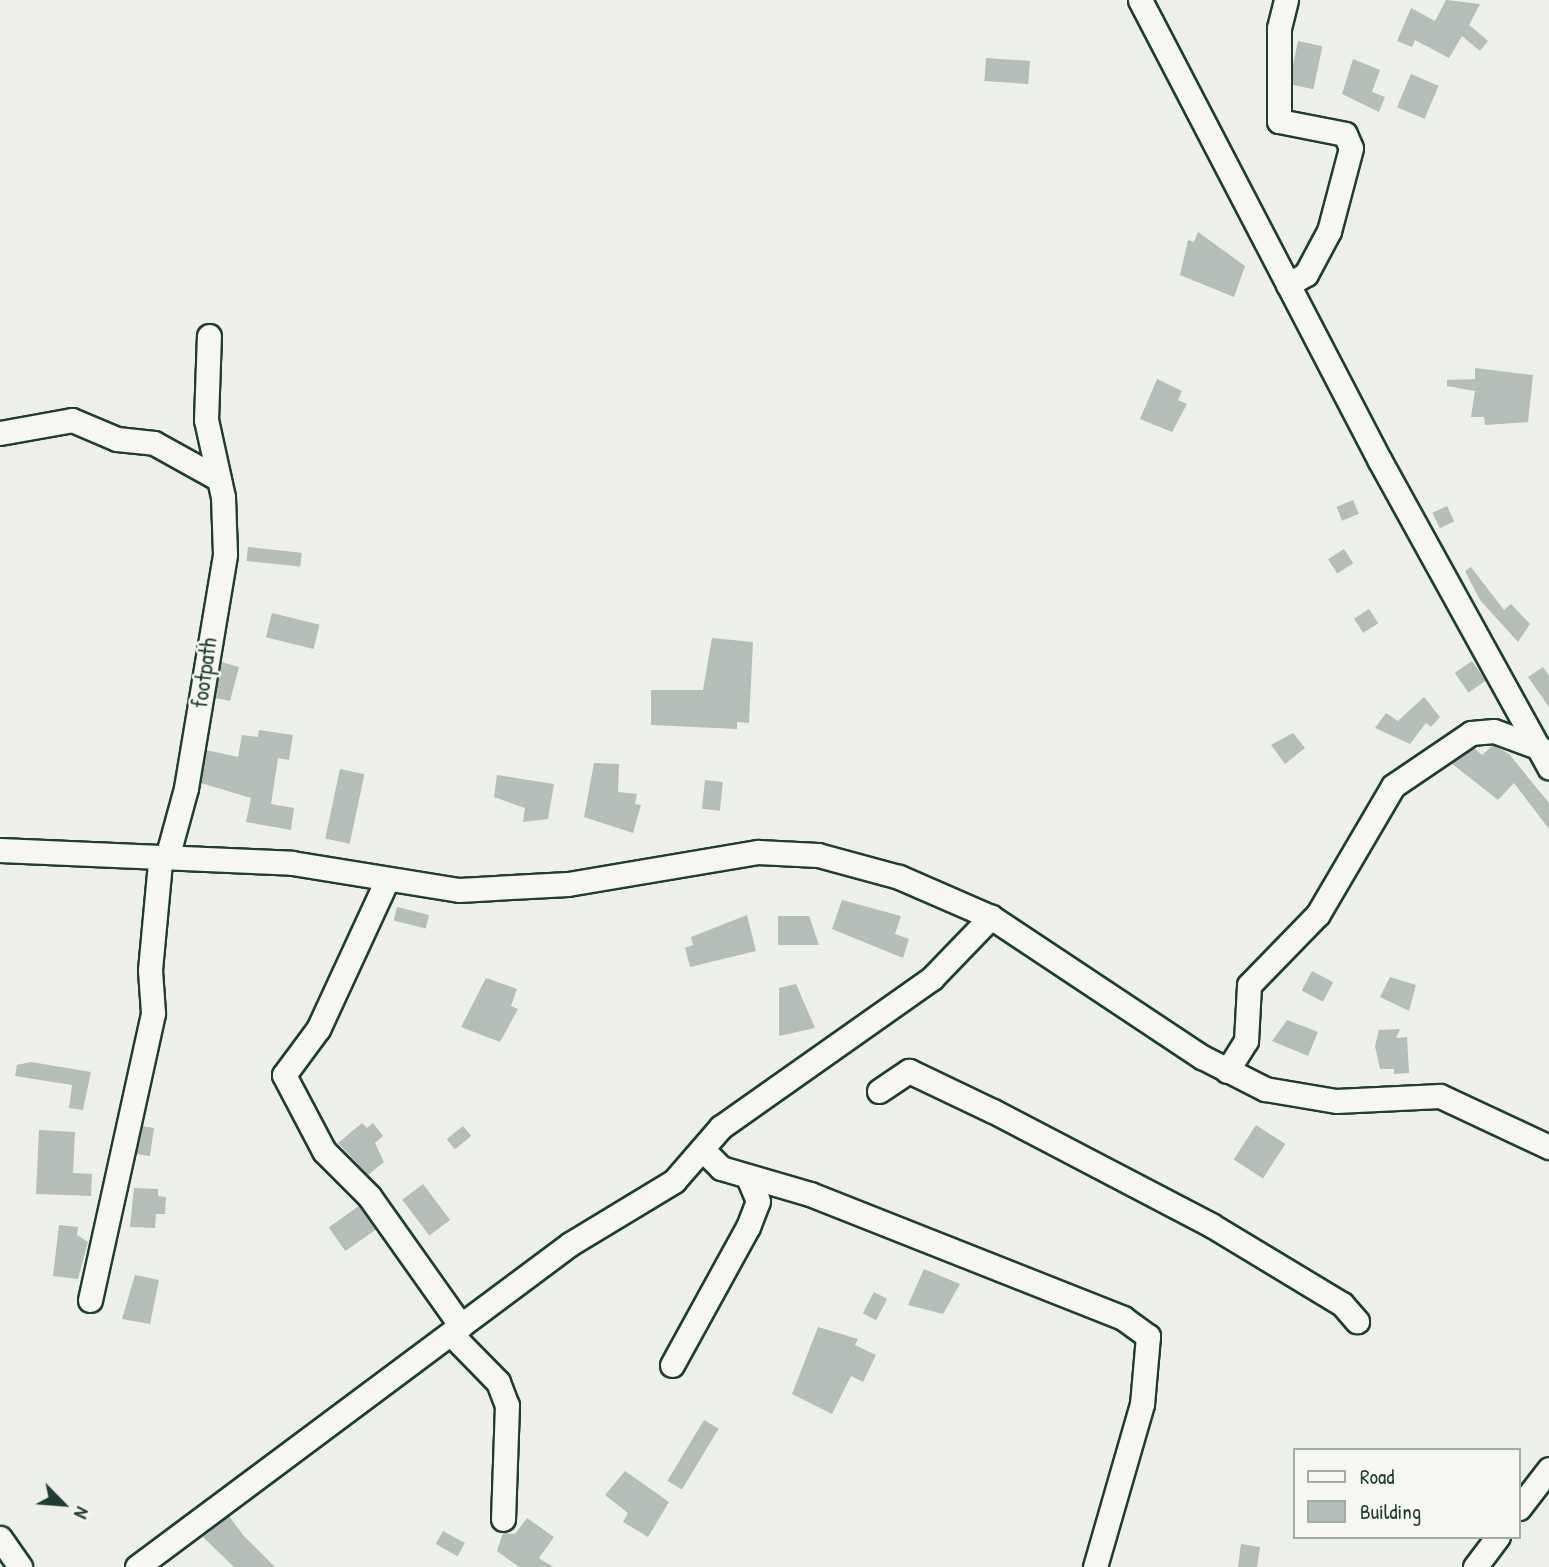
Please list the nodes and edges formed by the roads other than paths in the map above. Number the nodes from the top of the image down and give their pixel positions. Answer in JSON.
{"nodes":[{"id":1,"x":1140,"y":0,"type":"edge"},
{"id":2,"x":1286,"y":0,"type":"edge"},
{"id":3,"x":1288,"y":285,"type":"junction"},
{"id":4,"x":209,"y":336,"type":"dead end"},
{"id":5,"x":0,"y":433,"type":"edge"},
{"id":6,"x":219,"y":479,"type":"junction"},
{"id":7,"x":1544,"y":757,"type":"edge"},
{"id":8,"x":0,"y":850,"type":"edge"},
{"id":9,"x":160,"y":862,"type":"junction"},
{"id":10,"x":387,"y":880,"type":"junction"},
{"id":11,"x":991,"y":917,"type":"junction"},
{"id":12,"x":1227,"y":1071,"type":"junction"},
{"id":13,"x":879,"y":1091,"type":"dead end"},
{"id":14,"x":1549,"y":1147,"type":"edge"},
{"id":15,"x":704,"y":1151,"type":"junction"},
{"id":16,"x":748,"y":1177,"type":"junction"},
{"id":17,"x":90,"y":1300,"type":"dead end"},
{"id":18,"x":1357,"y":1321,"type":"dead end"},
{"id":19,"x":456,"y":1330,"type":"junction"},
{"id":20,"x":672,"y":1365,"type":"dead end"},
{"id":21,"x":1549,"y":1469,"type":"edge"},
{"id":22,"x":1521,"y":1505,"type":"edge"},
{"id":23,"x":503,"y":1519,"type":"dead end"},
{"id":24,"x":0,"y":1538,"type":"edge"},
{"id":25,"x":1496,"y":1539,"type":"edge"},
{"id":26,"x":20,"y":1567,"type":"edge"},
{"id":27,"x":137,"y":1567,"type":"edge"},
{"id":28,"x":1095,"y":1567,"type":"edge"},
{"id":29,"x":1475,"y":1567,"type":"edge"}],
"edges":[{"from":1,"to":3,"type":"street"},
{"from":2,"to":3,"type":"street"},
{"from":3,"to":7,"type":"street"},
{"from":4,"to":6,"type":"street","name":"footpath"},
{"from":5,"to":6,"type":"street"},
{"from":6,"to":9,"type":"street","name":"footpath"},
{"from":7,"to":12,"type":"street"},
{"from":8,"to":9,"type":"street"},
{"from":9,"to":10,"type":"street"},
{"from":9,"to":17,"type":"street","name":"footpath"},
{"from":10,"to":11,"type":"street"},
{"from":10,"to":19,"type":"street"},
{"from":11,"to":12,"type":"street"},
{"from":11,"to":15,"type":"street"},
{"from":12,"to":14,"type":"street"},
{"from":13,"to":18,"type":"street"},
{"from":15,"to":16,"type":"street"},
{"from":15,"to":19,"type":"street"},
{"from":16,"to":20,"type":"street"},
{"from":16,"to":28,"type":"street"},
{"from":19,"to":23,"type":"street"},
{"from":19,"to":27,"type":"street"},
{"from":21,"to":22,"type":"street"},
{"from":24,"to":26,"type":"street"},
{"from":25,"to":29,"type":"street"}]}
